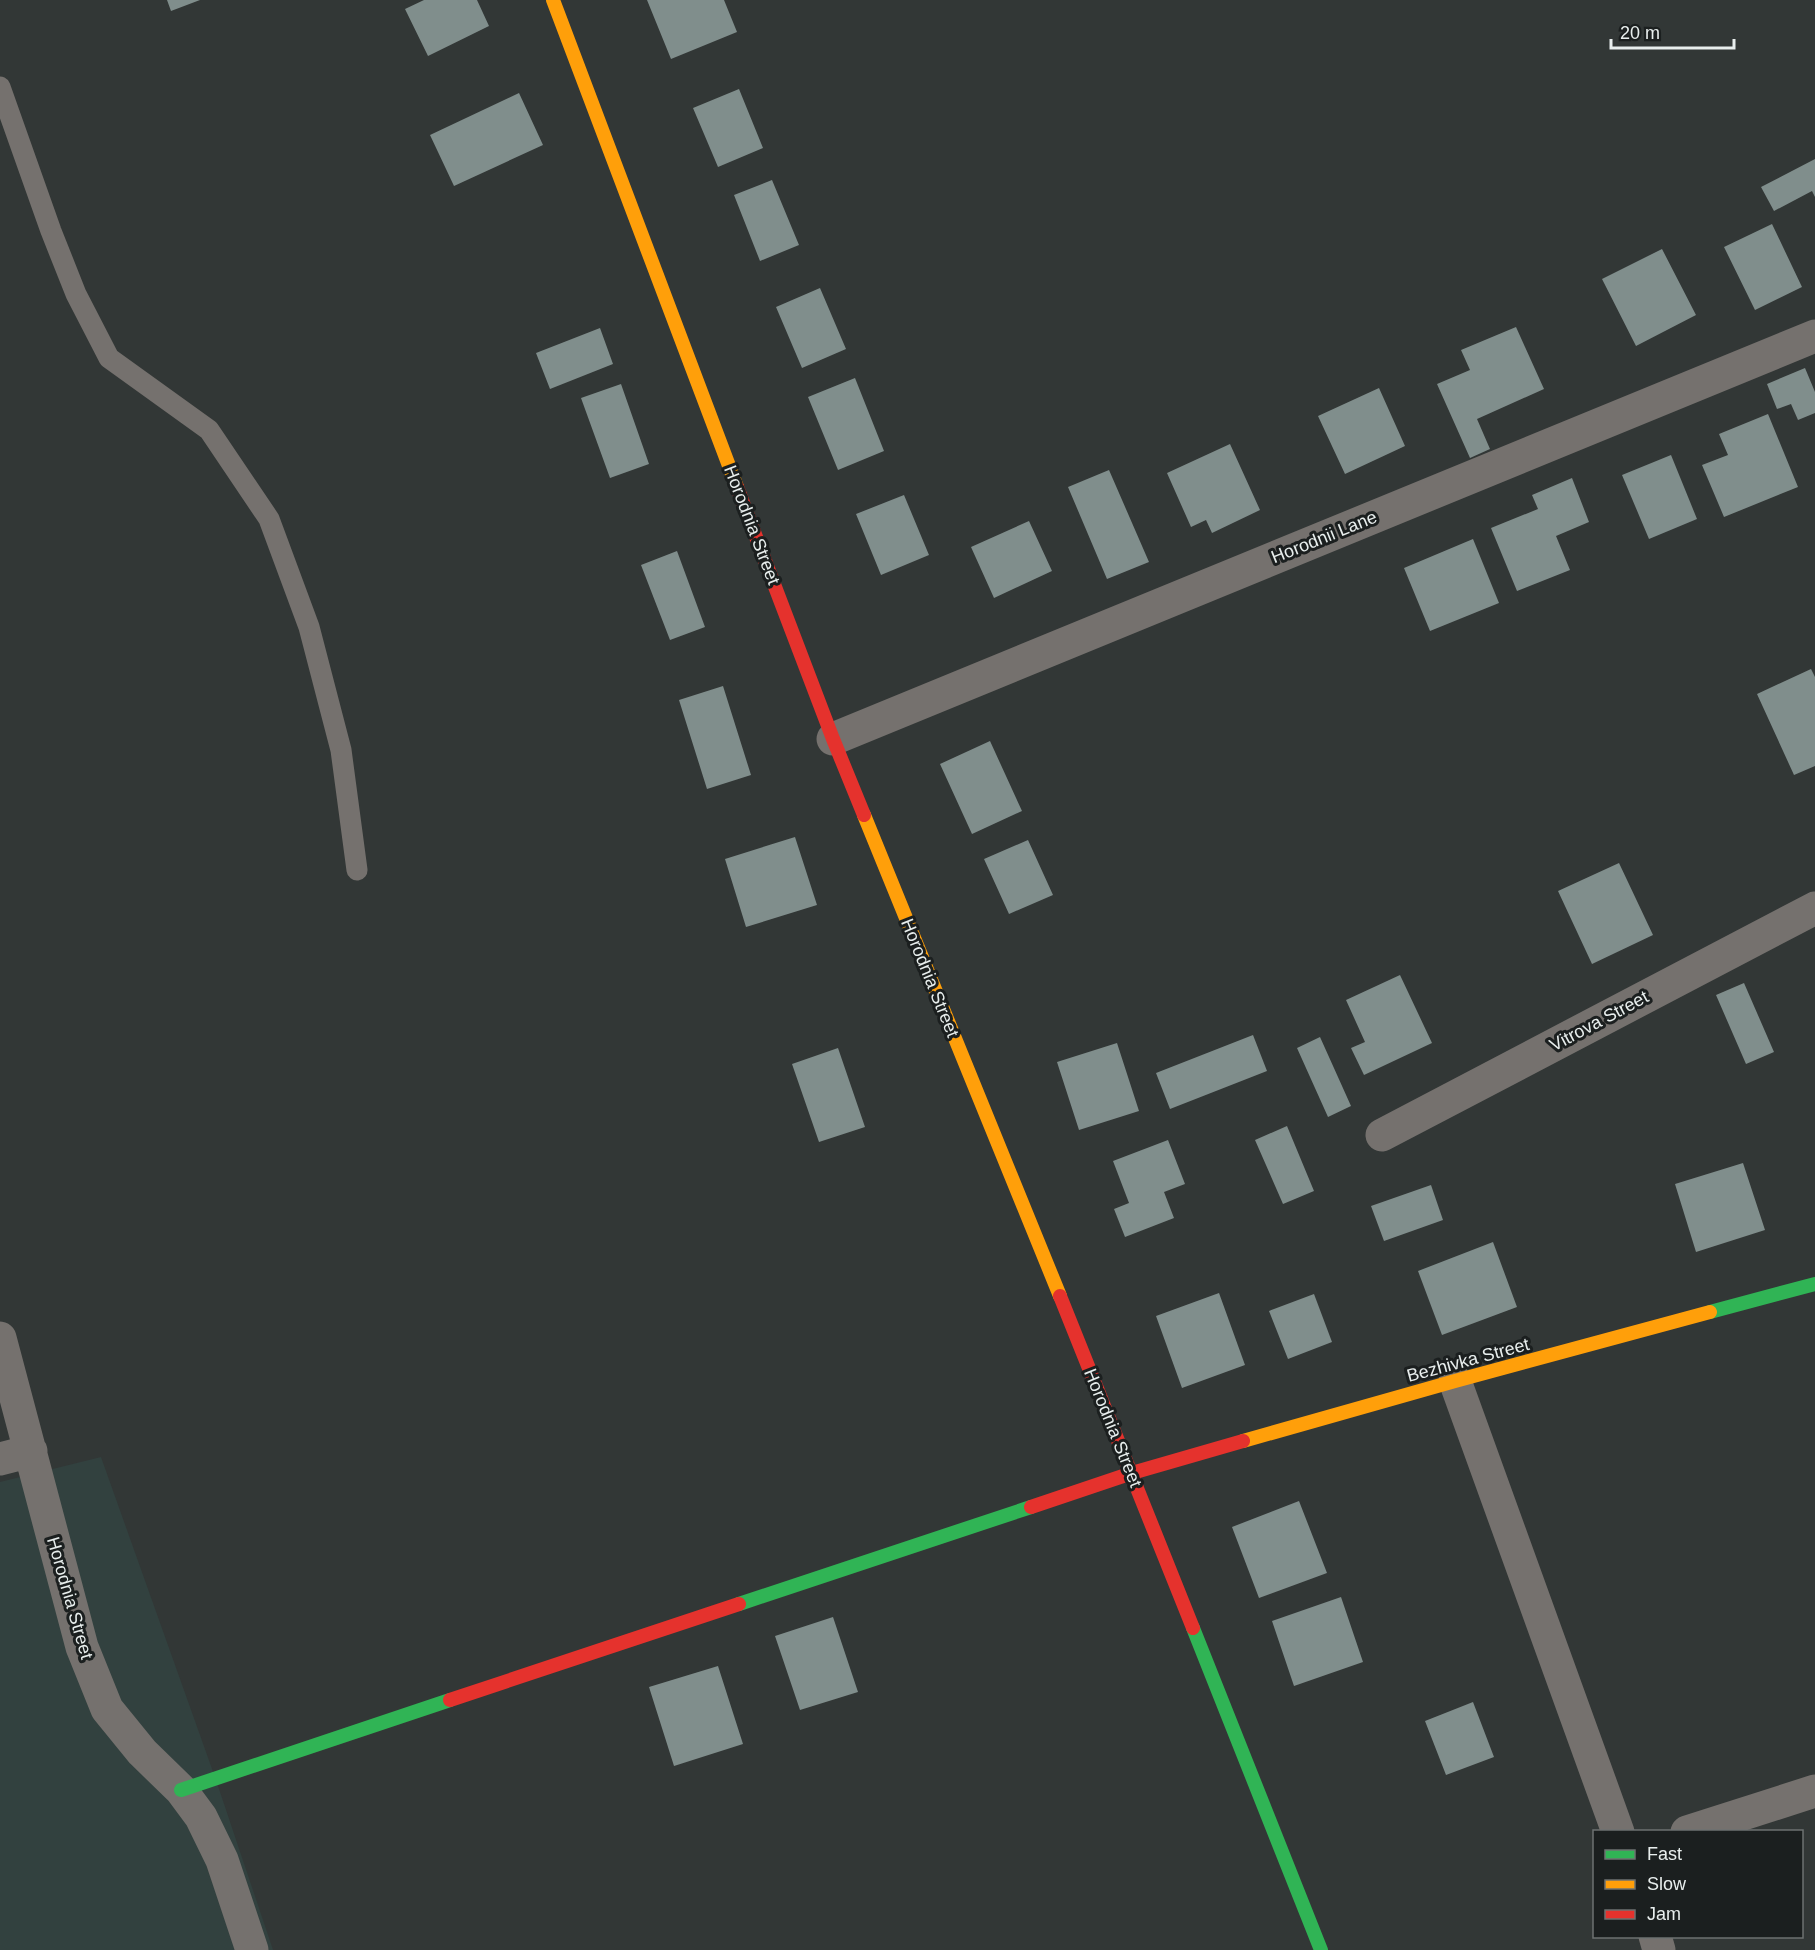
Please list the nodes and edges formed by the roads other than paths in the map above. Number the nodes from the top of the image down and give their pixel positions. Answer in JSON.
{"nodes":[{"id":1,"x":553,"y":0,"type":"edge"},
{"id":2,"x":0,"y":87,"type":"edge"},
{"id":3,"x":1815,"y":336,"type":"edge"},
{"id":4,"x":833,"y":739,"type":"junction"},
{"id":5,"x":357,"y":870,"type":"dead end"},
{"id":6,"x":1815,"y":908,"type":"edge"},
{"id":7,"x":1382,"y":1135,"type":"dead end"},
{"id":8,"x":1815,"y":1284,"type":"edge"},
{"id":9,"x":0,"y":1338,"type":"edge"},
{"id":10,"x":1455,"y":1381,"type":"junction"},
{"id":11,"x":31,"y":1451,"type":"junction"},
{"id":12,"x":0,"y":1459,"type":"edge"},
{"id":13,"x":1132,"y":1473,"type":"junction"},
{"id":14,"x":181,"y":1790,"type":"junction"},
{"id":15,"x":1815,"y":1791,"type":"edge"},
{"id":16,"x":1617,"y":1830,"type":"edge"},
{"id":17,"x":1693,"y":1830,"type":"edge"},
{"id":18,"x":252,"y":1950,"type":"edge"},
{"id":19,"x":1321,"y":1950,"type":"edge"}],
"edges":[{"from":1,"to":4,"type":"street","name":"Horodnia Street"},
{"from":2,"to":5,"type":"lane"},
{"from":3,"to":4,"type":"street","name":"Horodnii Lane"},
{"from":4,"to":13,"type":"street","name":"Horodnia Street"},
{"from":6,"to":7,"type":"street","name":"Vitrova Street"},
{"from":8,"to":10,"type":"street","name":"Bezhivka Street"},
{"from":9,"to":11,"type":"street","name":"Horodnia Street"},
{"from":10,"to":13,"type":"street","name":"Bezhivka Street"},
{"from":10,"to":16,"type":"street"},
{"from":11,"to":12,"type":"street"},
{"from":11,"to":14,"type":"street","name":"Horodnia Street"},
{"from":13,"to":14,"type":"street","name":"Bezhivka Street"},
{"from":13,"to":19,"type":"street","name":"Horodnia Street"},
{"from":14,"to":18,"type":"street","name":"Horodnia Street"},
{"from":15,"to":17,"type":"street"}]}
